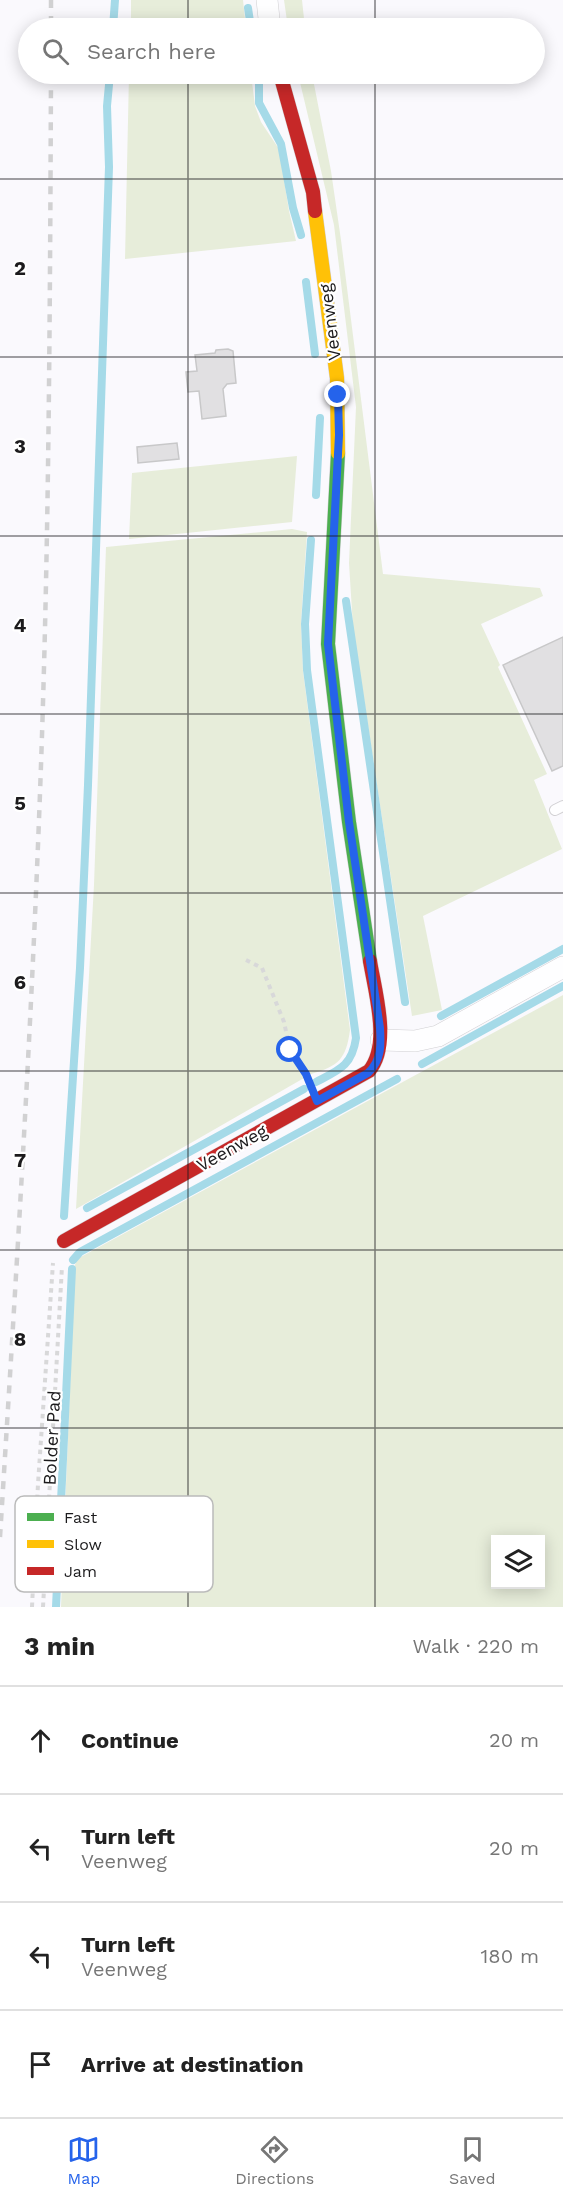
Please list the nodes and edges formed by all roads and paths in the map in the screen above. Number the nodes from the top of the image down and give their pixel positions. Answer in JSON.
{"nodes":[{"id":1,"x":267,"y":0,"type":"edge"},
{"id":2,"x":269,"y":18,"type":"edge"},
{"id":3,"x":283,"y":84,"type":"edge"},
{"id":4,"x":246,"y":960,"type":"dead end"},
{"id":5,"x":563,"y":968,"type":"edge"},
{"id":6,"x":381,"y":1040,"type":"junction"},
{"id":7,"x":317,"y":1101,"type":"junction"},
{"id":8,"x":64,"y":1241,"type":"dead end"},
{"id":9,"x":62,"y":1269,"type":"dead end"},
{"id":10,"x":52,"y":1274,"type":"dead end"},
{"id":11,"x":37,"y":1496,"type":"edge"},
{"id":12,"x":49,"y":1496,"type":"edge"},
{"id":13,"x":33,"y":1592,"type":"edge"},
{"id":14,"x":44,"y":1592,"type":"edge"},
{"id":15,"x":32,"y":1607,"type":"edge"},
{"id":16,"x":43,"y":1607,"type":"edge"}],
"edges":[{"from":1,"to":2,"type":"street"},
{"from":3,"to":6,"type":"street","name":"Veenweg"},
{"from":4,"to":7,"type":"path"},
{"from":5,"to":6,"type":"street"},
{"from":6,"to":7,"type":"street","name":"Veenweg"},
{"from":7,"to":8,"type":"street","name":"Veenweg"},
{"from":9,"to":12,"type":"path","name":"Bolder Pad"},
{"from":10,"to":11,"type":"path","name":"Bolder Pad"},
{"from":13,"to":15,"type":"path","name":"Bolder Pad"},
{"from":14,"to":16,"type":"path","name":"Bolder Pad"}]}
